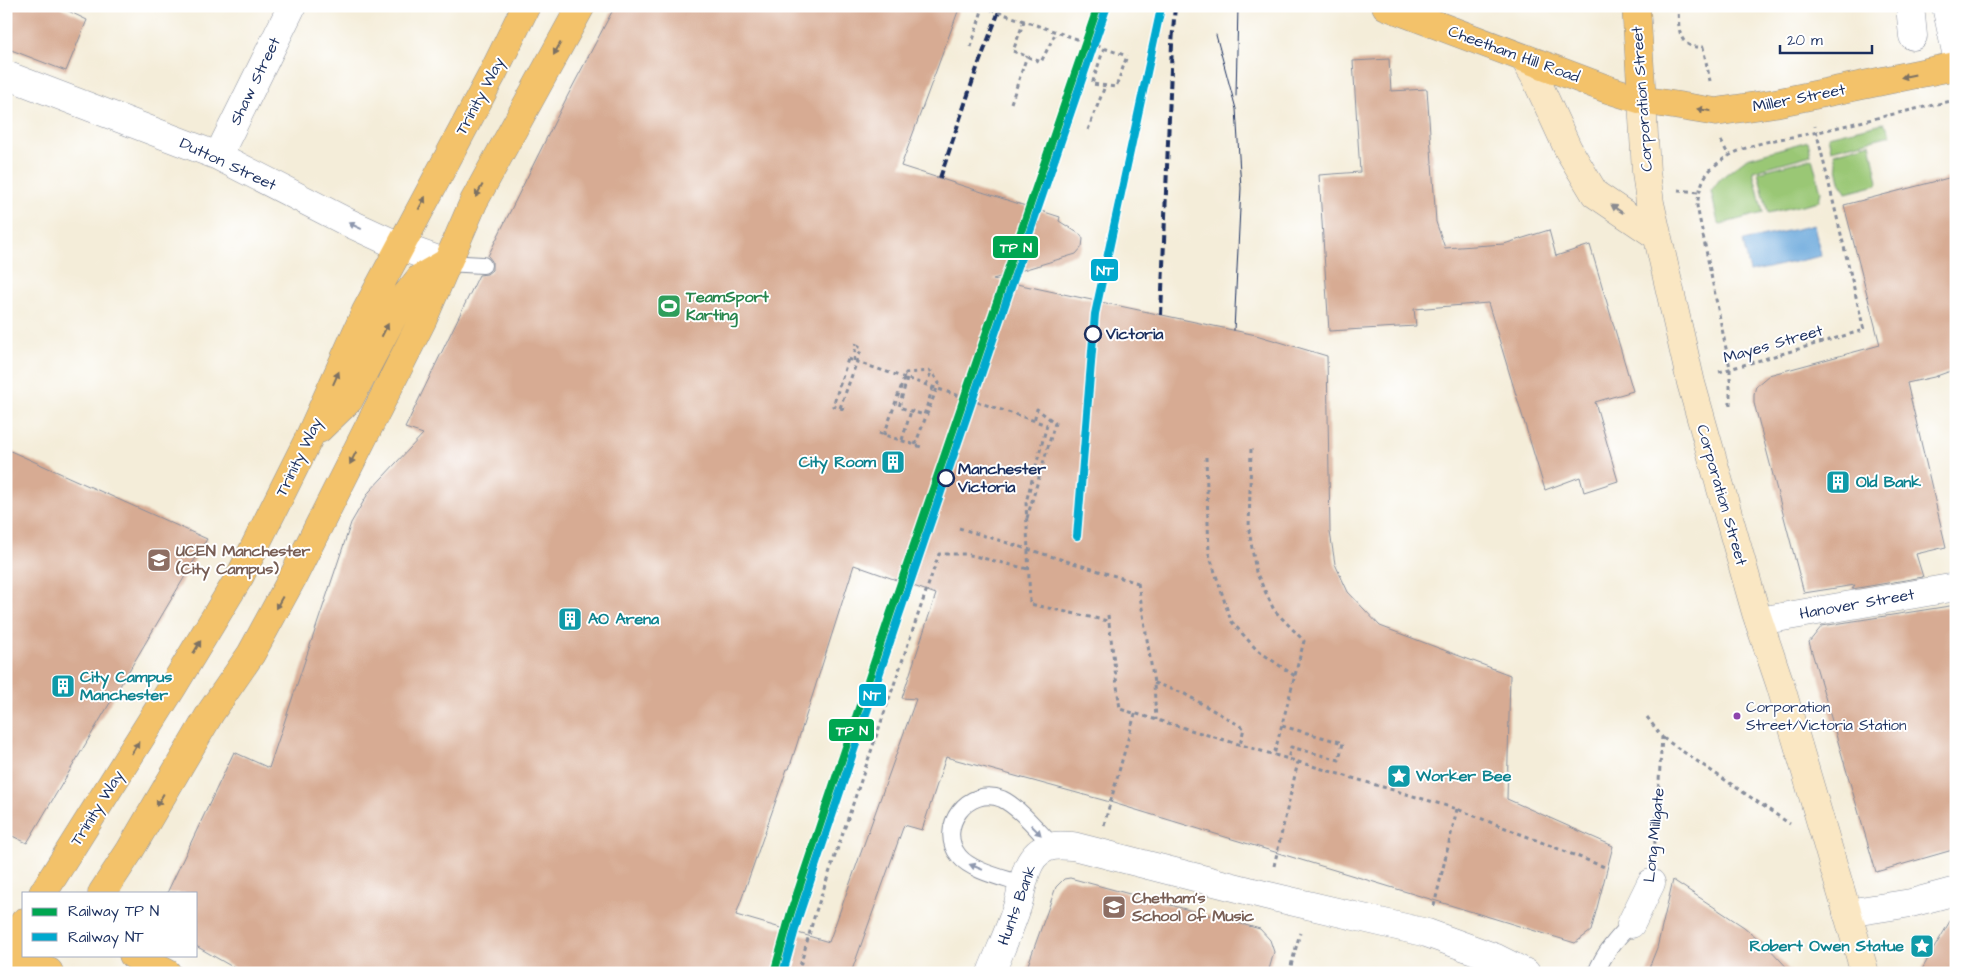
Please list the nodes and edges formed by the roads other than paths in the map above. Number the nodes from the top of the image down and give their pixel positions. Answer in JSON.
{"nodes":[{"id":1,"x":292,"y":6,"type":"edge"},
{"id":2,"x":526,"y":6,"type":"edge"},
{"id":3,"x":581,"y":6,"type":"edge"},
{"id":4,"x":1386,"y":6,"type":"edge"},
{"id":5,"x":1636,"y":6,"type":"edge"},
{"id":6,"x":1910,"y":6,"type":"edge"},
{"id":7,"x":1946,"y":6,"type":"edge"},
{"id":8,"x":1913,"y":36,"type":"dead end"},
{"id":9,"x":1956,"y":52,"type":"edge"},
{"id":10,"x":1520,"y":57,"type":"junction"},
{"id":11,"x":1956,"y":66,"type":"edge"},
{"id":12,"x":6,"y":75,"type":"edge"},
{"id":13,"x":1642,"y":100,"type":"junction"},
{"id":14,"x":218,"y":156,"type":"junction"},
{"id":15,"x":1657,"y":236,"type":"junction"},
{"id":16,"x":399,"y":246,"type":"junction"},
{"id":17,"x":446,"y":263,"type":"junction"},
{"id":18,"x":484,"y":265,"type":"dead end"},
{"id":19,"x":308,"y":440,"type":"junction"},
{"id":20,"x":1956,"y":587,"type":"edge"},
{"id":21,"x":1759,"y":621,"type":"junction"},
{"id":22,"x":1053,"y":846,"type":"junction"},
{"id":23,"x":1651,"y":883,"type":"road end"},
{"id":24,"x":1022,"y":884,"type":"junction"},
{"id":25,"x":1956,"y":891,"type":"edge"},
{"id":26,"x":44,"y":892,"type":"edge"},
{"id":27,"x":103,"y":892,"type":"edge"},
{"id":28,"x":1847,"y":913,"type":"junction"},
{"id":29,"x":6,"y":914,"type":"edge"},
{"id":30,"x":22,"y":920,"type":"edge"},
{"id":31,"x":22,"y":924,"type":"edge"},
{"id":32,"x":1631,"y":924,"type":"joint"},
{"id":33,"x":6,"y":949,"type":"edge"},
{"id":34,"x":6,"y":954,"type":"edge"},
{"id":35,"x":60,"y":956,"type":"edge"},
{"id":36,"x":135,"y":956,"type":"edge"},
{"id":37,"x":49,"y":973,"type":"edge"},
{"id":38,"x":167,"y":973,"type":"edge"},
{"id":39,"x":991,"y":973,"type":"edge"},
{"id":40,"x":1526,"y":973,"type":"edge"},
{"id":41,"x":1596,"y":973,"type":"edge"},
{"id":42,"x":1864,"y":973,"type":"edge"}],
"edges":[{"from":1,"to":14,"type":"street","name":"Shaw Street"},
{"from":16,"to":2,"type":"main road","name":"Trinity Way","one_way":true},
{"from":3,"to":17,"type":"main road","one_way":true},
{"from":4,"to":10,"type":"main road","name":"Cheetham Hill Road"},
{"from":5,"to":13,"type":"main road","name":"Corporation Street"},
{"from":6,"to":8,"type":"street"},
{"from":7,"to":9,"type":"street"},
{"from":10,"to":13,"type":"main road","name":"Cheetham Hill Road"},
{"from":15,"to":10,"type":"street","one_way":true},
{"from":11,"to":13,"type":"main road","name":"Miller Street","one_way":true},
{"from":12,"to":14,"type":"street","name":"Dutton Street"},
{"from":13,"to":15,"type":"street","name":"Corporation Street"},
{"from":16,"to":14,"type":"street","name":"Dutton Street","one_way":true},
{"from":15,"to":21,"type":"street","name":"Corporation Street"},
{"from":16,"to":17,"type":"street","name":"Dutton Street"},
{"from":19,"to":16,"type":"main road","name":"Trinity Way","one_way":true},
{"from":17,"to":18,"type":"lane"},
{"from":19,"to":17,"type":"main road","one_way":true},
{"from":17,"to":27,"type":"main road","one_way":true},
{"from":26,"to":19,"type":"main road","name":"Trinity Way","one_way":true},
{"from":20,"to":21,"type":"street","name":"Hanover Street"},
{"from":21,"to":28,"type":"street","name":"Corporation Street"},
{"from":22,"to":24,"type":"street","name":"Hunts Bank"},
{"from":24,"to":22,"type":"lane","one_way":true},
{"from":22,"to":40,"type":"street"},
{"from":23,"to":32,"type":"street","name":"Long Millgate"},
{"from":24,"to":39,"type":"street","name":"Hunts Bank"},
{"from":25,"to":28,"type":"street"},
{"from":28,"to":42,"type":"street","name":"Corporation Street"},
{"from":29,"to":30,"type":"main road"},
{"from":31,"to":33,"type":"main road"},
{"from":32,"to":41,"type":"lane","name":"Long Millgate"},
{"from":34,"to":37,"type":"main road"},
{"from":35,"to":37,"type":"main road"},
{"from":36,"to":38,"type":"main road"}]}
